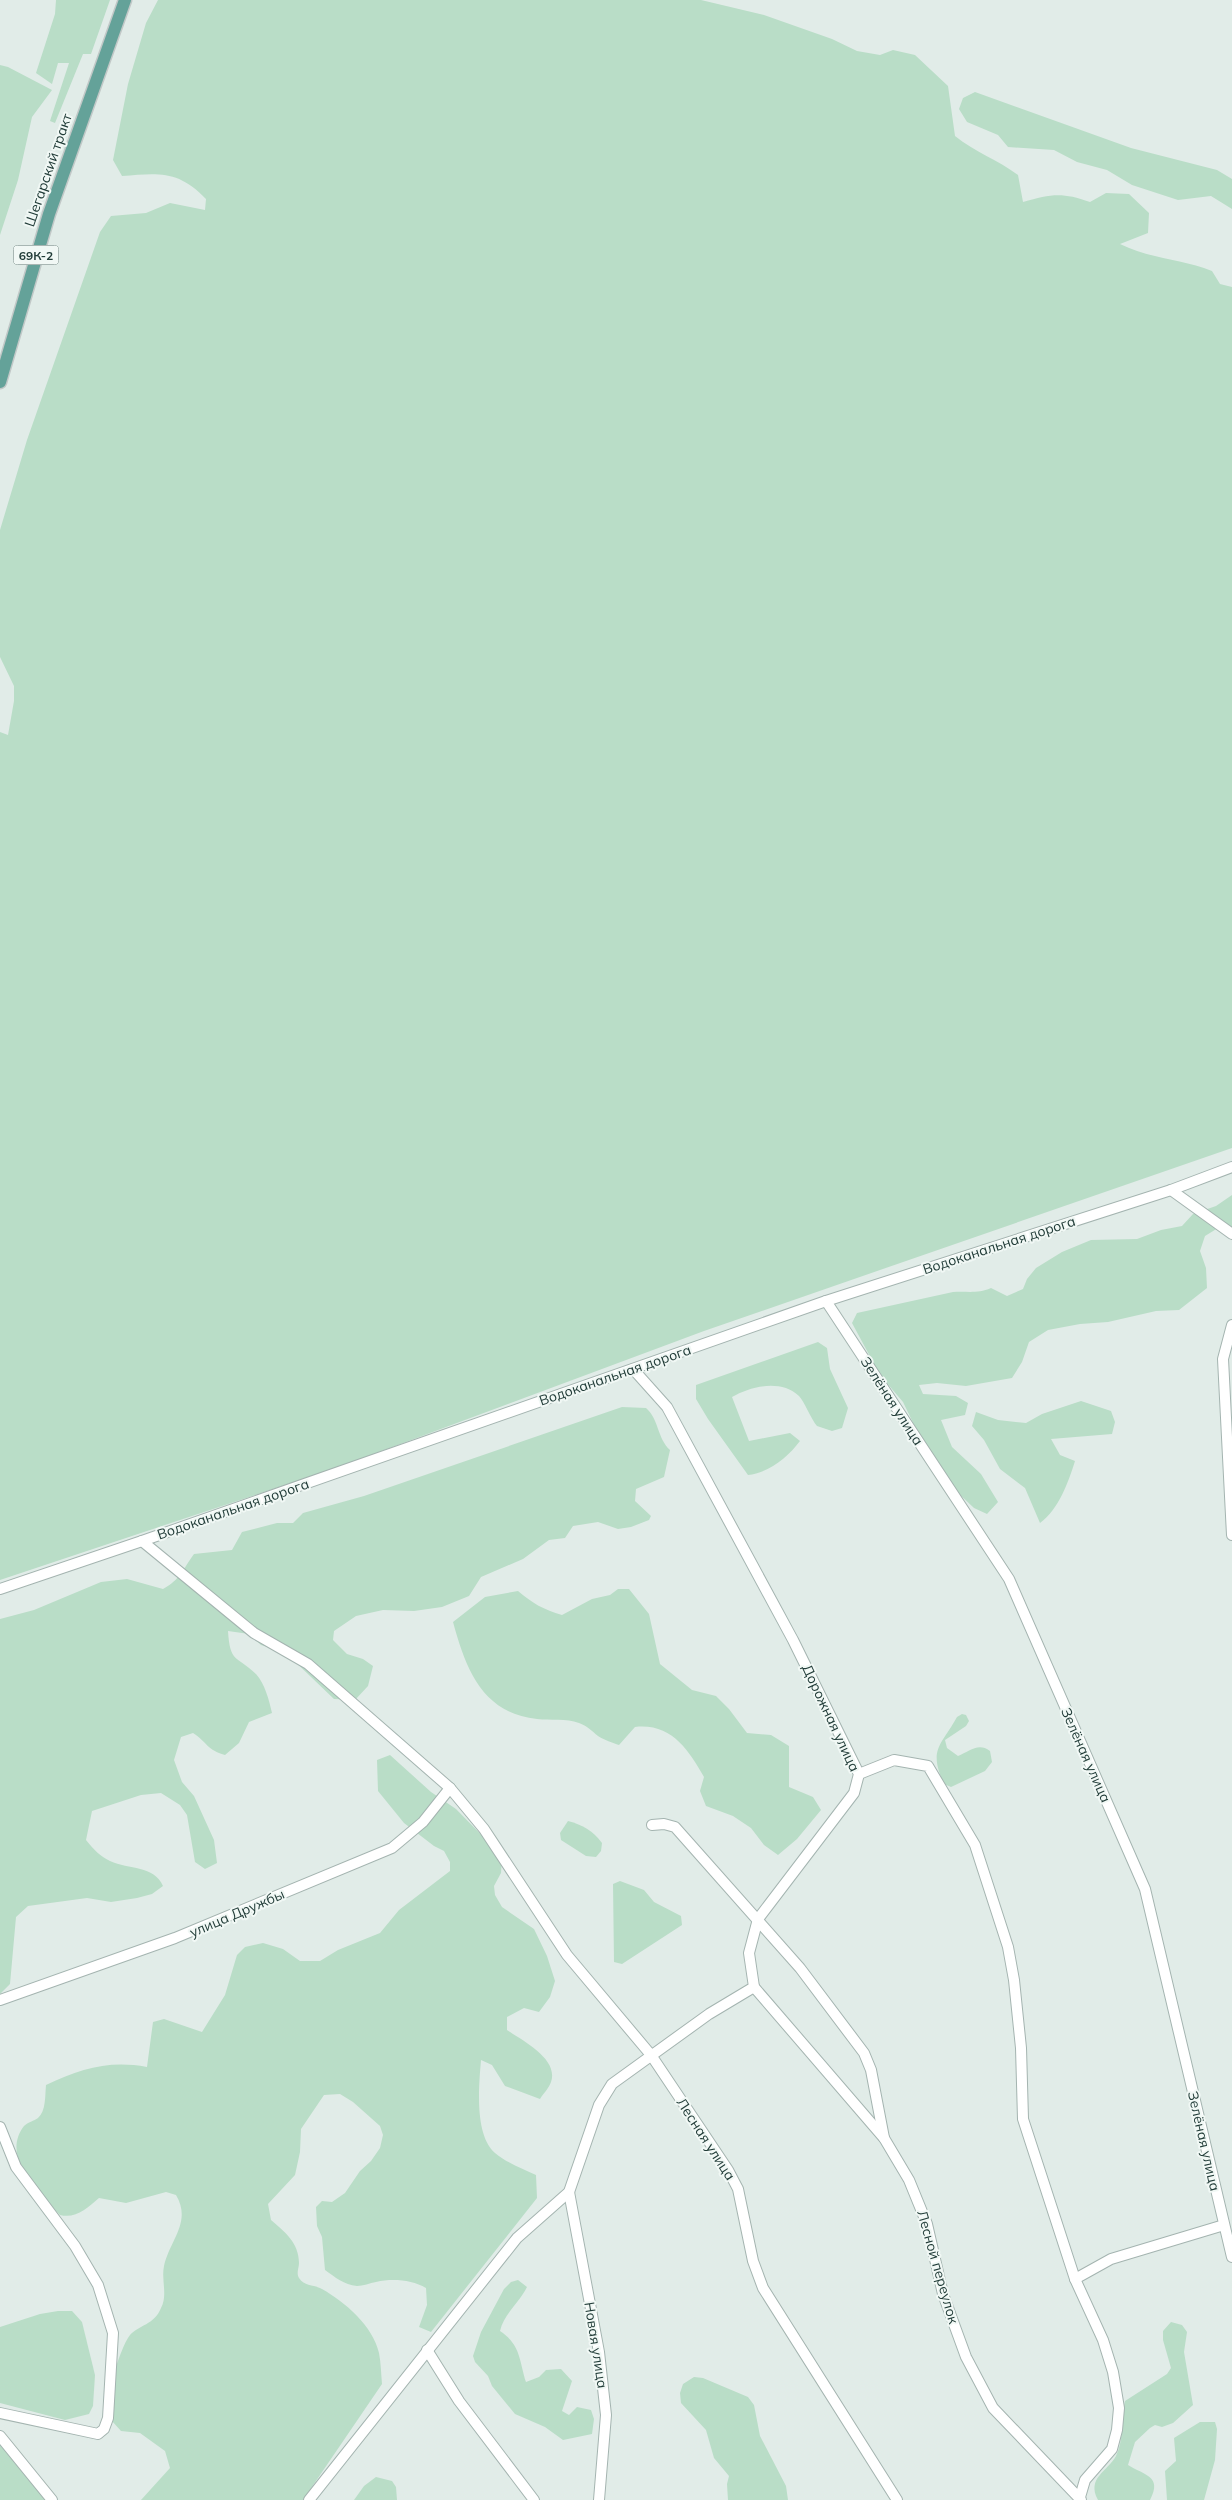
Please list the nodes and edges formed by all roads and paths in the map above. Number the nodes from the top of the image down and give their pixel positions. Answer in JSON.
{"nodes":[{"id":1,"x":125,"y":0,"type":"edge"},
{"id":2,"x":0,"y":382,"type":"edge"},
{"id":3,"x":1232,"y":1167,"type":"edge"},
{"id":4,"x":1171,"y":1190,"type":"junction"},
{"id":5,"x":1232,"y":1234,"type":"edge"},
{"id":6,"x":826,"y":1300,"type":"junction"},
{"id":7,"x":1232,"y":1325,"type":"edge"},
{"id":8,"x":633,"y":1369,"type":"junction"},
{"id":9,"x":1232,"y":1534,"type":"edge"},
{"id":10,"x":142,"y":1541,"type":"junction"},
{"id":11,"x":0,"y":1589,"type":"edge"},
{"id":12,"x":859,"y":1774,"type":"junction"},
{"id":13,"x":450,"y":1788,"type":"junction"},
{"id":14,"x":652,"y":1825,"type":"dead end"},
{"id":15,"x":758,"y":1919,"type":"junction"},
{"id":16,"x":754,"y":1987,"type":"junction"},
{"id":17,"x":0,"y":2000,"type":"edge"},
{"id":18,"x":651,"y":2055,"type":"junction"},
{"id":19,"x":0,"y":2128,"type":"edge"},
{"id":20,"x":884,"y":2138,"type":"junction"},
{"id":21,"x":569,"y":2192,"type":"junction"},
{"id":22,"x":1224,"y":2225,"type":"junction"},
{"id":23,"x":1232,"y":2258,"type":"edge"},
{"id":24,"x":1075,"y":2279,"type":"junction"},
{"id":25,"x":427,"y":2350,"type":"junction"},
{"id":26,"x":0,"y":2413,"type":"edge"},
{"id":27,"x":0,"y":2436,"type":"edge"},
{"id":28,"x":1080,"y":2499,"type":"edge"},
{"id":29,"x":52,"y":2500,"type":"edge"},
{"id":30,"x":309,"y":2500,"type":"edge"},
{"id":31,"x":534,"y":2500,"type":"edge"},
{"id":32,"x":599,"y":2500,"type":"edge"},
{"id":33,"x":897,"y":2500,"type":"edge"}],
"edges":[{"from":1,"to":2,"type":"main road","name":"Шегарский тракт","number":"69К-2"},
{"from":3,"to":4,"type":"street","name":"Водоканальная дорога"},
{"from":4,"to":5,"type":"street"},
{"from":4,"to":6,"type":"street","name":"Водоканальная дорога"},
{"from":6,"to":8,"type":"street","name":"Водоканальная дорога"},
{"from":6,"to":22,"type":"street","name":"Зелёная улица"},
{"from":7,"to":9,"type":"street"},
{"from":8,"to":10,"type":"street","name":"Водоканальная дорога"},
{"from":8,"to":12,"type":"street","name":"Дорожная улица"},
{"from":10,"to":11,"type":"street","name":"Водоканальная дорога"},
{"from":10,"to":13,"type":"street","name":"Лесная улица"},
{"from":12,"to":15,"type":"street","name":"Дорожная улица"},
{"from":12,"to":24,"type":"street"},
{"from":13,"to":17,"type":"street","name":"улица Дружбы"},
{"from":13,"to":18,"type":"street","name":"Лесная улица"},
{"from":14,"to":15,"type":"street"},
{"from":15,"to":16,"type":"street","name":"Дорожная улица"},
{"from":15,"to":20,"type":"street"},
{"from":16,"to":18,"type":"street"},
{"from":16,"to":20,"type":"street","name":"Лесной переулок"},
{"from":18,"to":21,"type":"street"},
{"from":18,"to":33,"type":"street","name":"Лесная улица"},
{"from":19,"to":26,"type":"street"},
{"from":20,"to":28,"type":"street","name":"Лесной переулок"},
{"from":21,"to":25,"type":"street"},
{"from":21,"to":32,"type":"street","name":"Новая улица"},
{"from":22,"to":23,"type":"street","name":"Зелёная улица"},
{"from":22,"to":24,"type":"street"},
{"from":24,"to":28,"type":"street"},
{"from":25,"to":30,"type":"street"},
{"from":25,"to":31,"type":"street"},
{"from":27,"to":29,"type":"street"}]}
